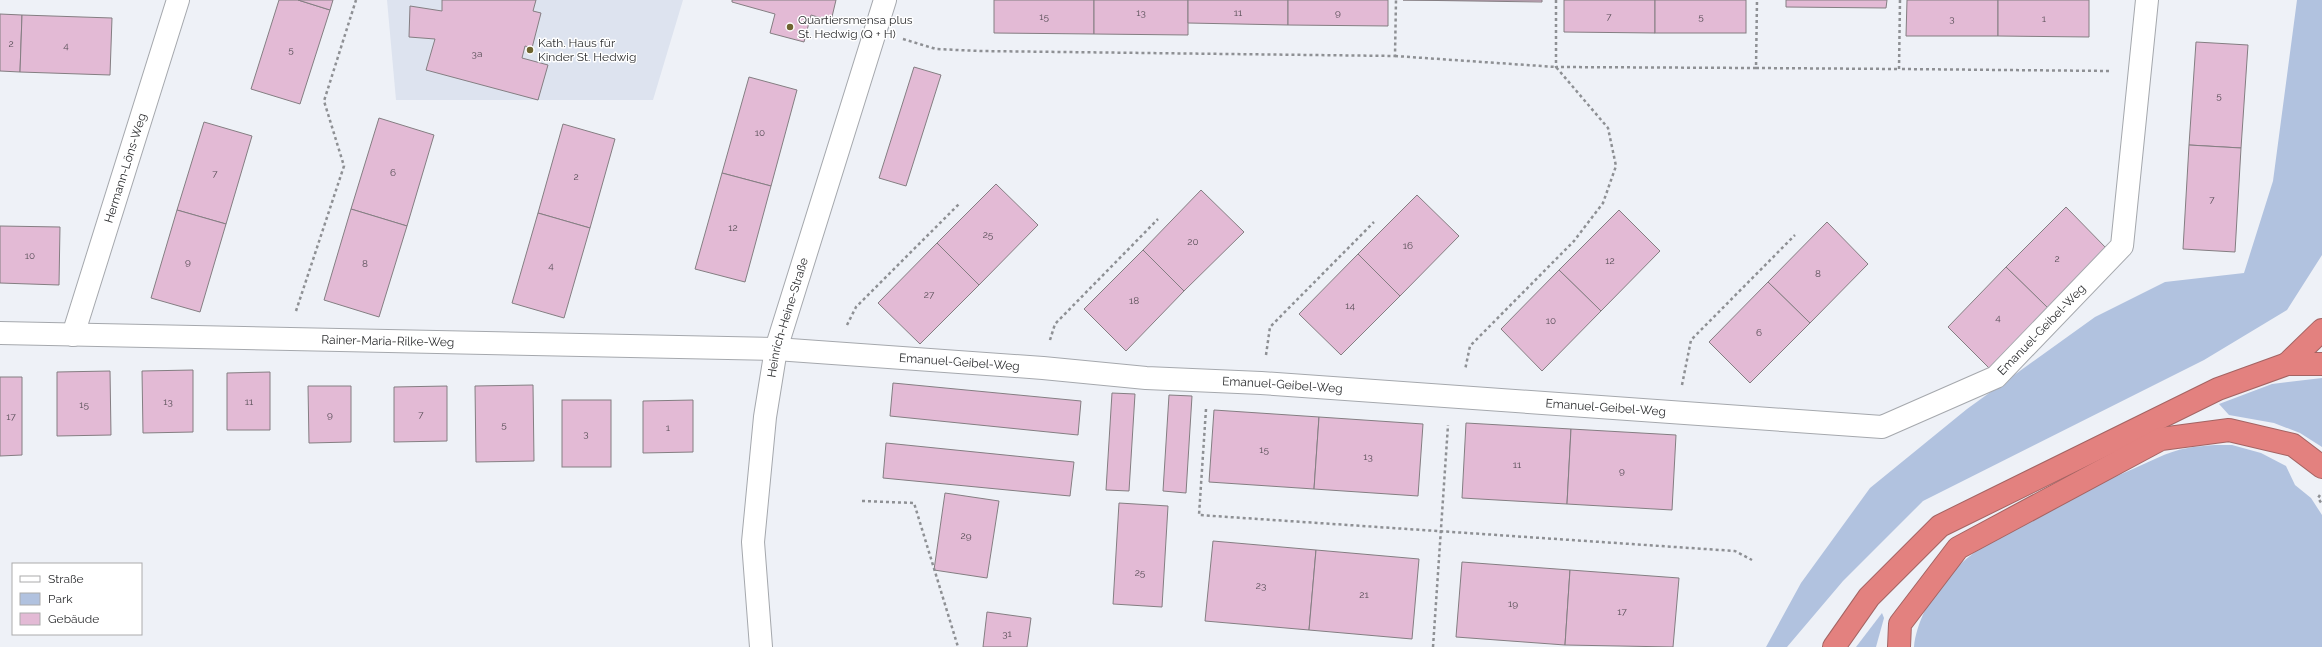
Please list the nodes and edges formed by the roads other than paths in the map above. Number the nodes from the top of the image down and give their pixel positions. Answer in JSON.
{"nodes":[{"id":1,"x":178,"y":0,"type":"edge"},
{"id":2,"x":885,"y":0,"type":"edge"},
{"id":3,"x":2147,"y":0,"type":"edge"},
{"id":4,"x":2322,"y":330,"type":"edge"},
{"id":5,"x":0,"y":334,"type":"edge"},
{"id":6,"x":73,"y":335,"type":"junction"},
{"id":7,"x":776,"y":349,"type":"junction"},
{"id":8,"x":2287,"y":364,"type":"junction"},
{"id":9,"x":2322,"y":364,"type":"edge"},
{"id":10,"x":2322,"y":467,"type":"edge"},
{"id":11,"x":760,"y":640,"type":"edge"},
{"id":12,"x":1834,"y":647,"type":"edge"},
{"id":13,"x":1899,"y":647,"type":"edge"}],
"edges":[{"from":1,"to":6,"type":"street","name":"Hermann-Löns-Weg"},
{"from":2,"to":7,"type":"street","name":"Heinrich-Heine-Straße"},
{"from":3,"to":7,"type":"street","name":"Emanuel-Geibel-Weg"},
{"from":4,"to":8,"type":"highway"},
{"from":5,"to":6,"type":"street","name":"Rainer-Maria-Rilke-Weg"},
{"from":6,"to":7,"type":"street","name":"Rainer-Maria-Rilke-Weg"},
{"from":7,"to":11,"type":"street","name":"Heinrich-Heine-Straße"},
{"from":8,"to":9,"type":"highway"},
{"from":8,"to":12,"type":"highway"},
{"from":10,"to":13,"type":"highway"}]}
